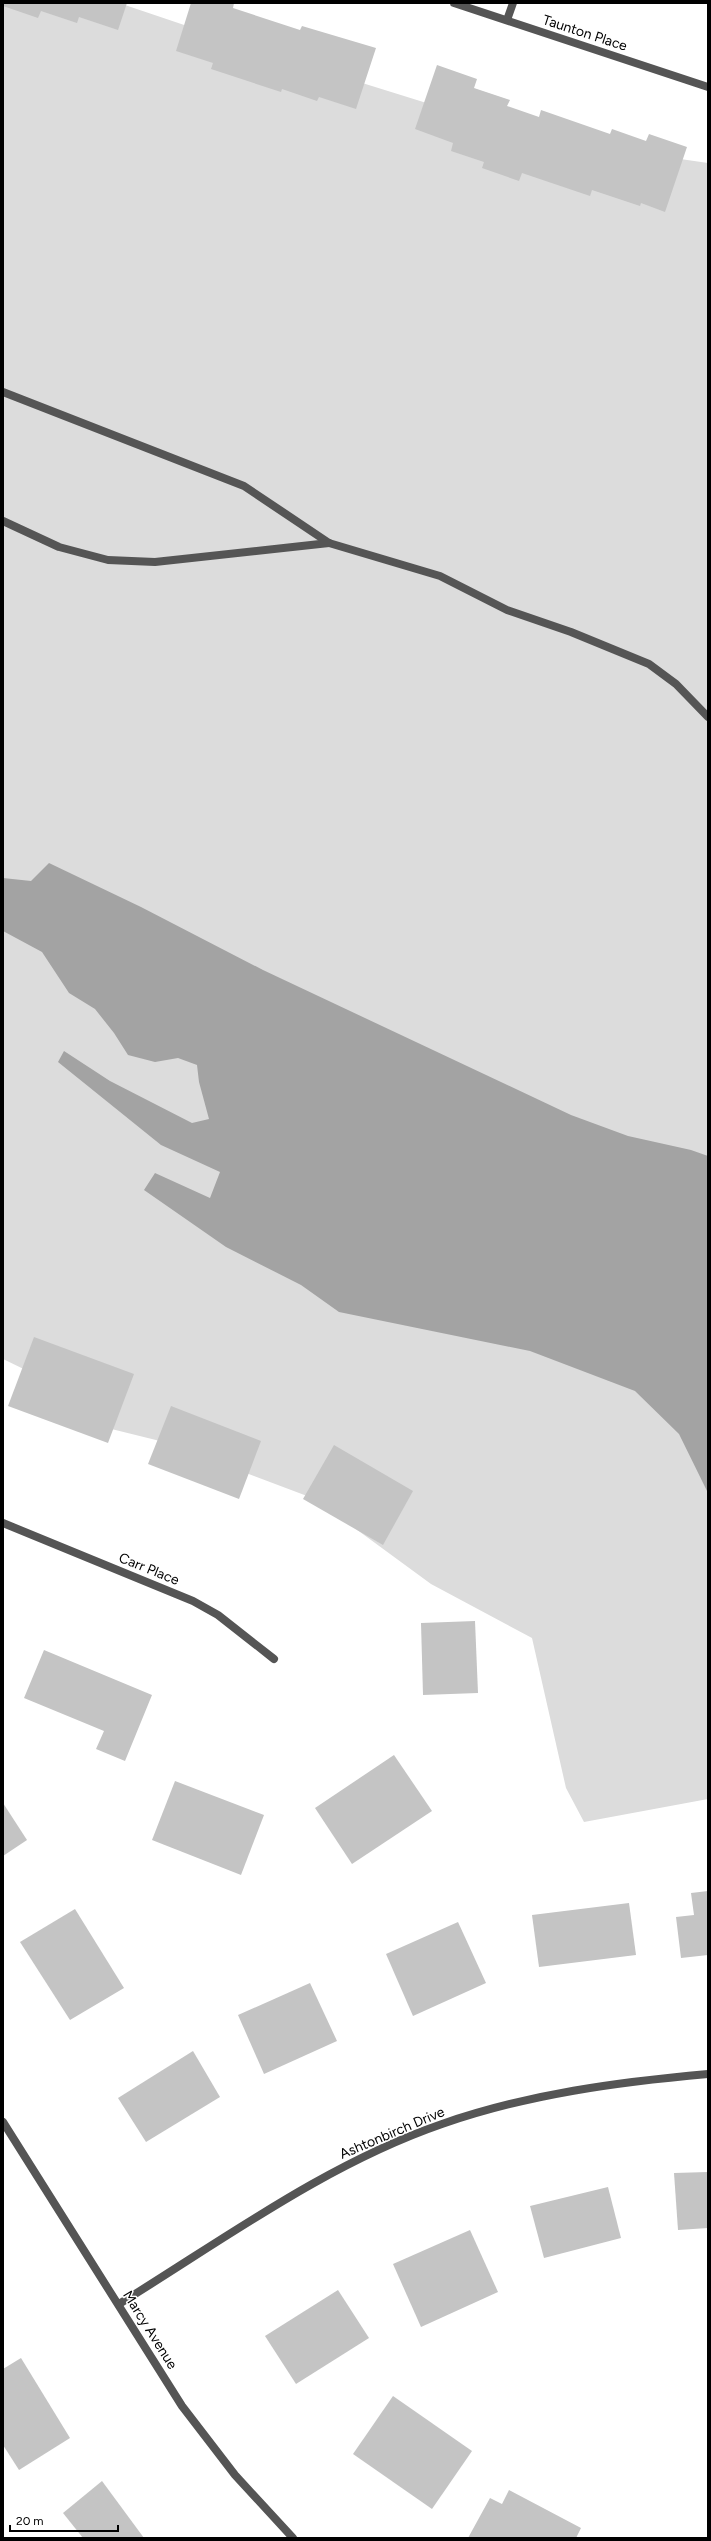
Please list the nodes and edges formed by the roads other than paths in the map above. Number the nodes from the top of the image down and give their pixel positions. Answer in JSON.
{"nodes":[{"id":1,"x":454,"y":3,"type":"edge"},
{"id":2,"x":513,"y":3,"type":"edge"},
{"id":3,"x":507,"y":20,"type":"junction"},
{"id":4,"x":708,"y":87,"type":"edge"},
{"id":5,"x":3,"y":392,"type":"edge"},
{"id":6,"x":3,"y":521,"type":"edge"},
{"id":7,"x":329,"y":543,"type":"junction"},
{"id":8,"x":708,"y":717,"type":"edge"},
{"id":9,"x":3,"y":1523,"type":"edge"},
{"id":10,"x":274,"y":1659,"type":"dead end"},
{"id":11,"x":708,"y":2074,"type":"edge"},
{"id":12,"x":3,"y":2122,"type":"edge"},
{"id":13,"x":119,"y":2304,"type":"junction"},
{"id":14,"x":293,"y":2538,"type":"edge"}],
"edges":[{"from":1,"to":3,"type":"street","name":"Taunton Place"},
{"from":2,"to":3,"type":"street"},
{"from":3,"to":4,"type":"street","name":"Taunton Place"},
{"from":5,"to":7,"type":"street"},
{"from":6,"to":7,"type":"street"},
{"from":7,"to":8,"type":"street"},
{"from":9,"to":10,"type":"street","name":"Carr Place"},
{"from":11,"to":13,"type":"street","name":"Ashtonbirch Drive"},
{"from":12,"to":13,"type":"street","name":"Marcy Avenue"},
{"from":13,"to":14,"type":"street","name":"Marcy Avenue"}]}
